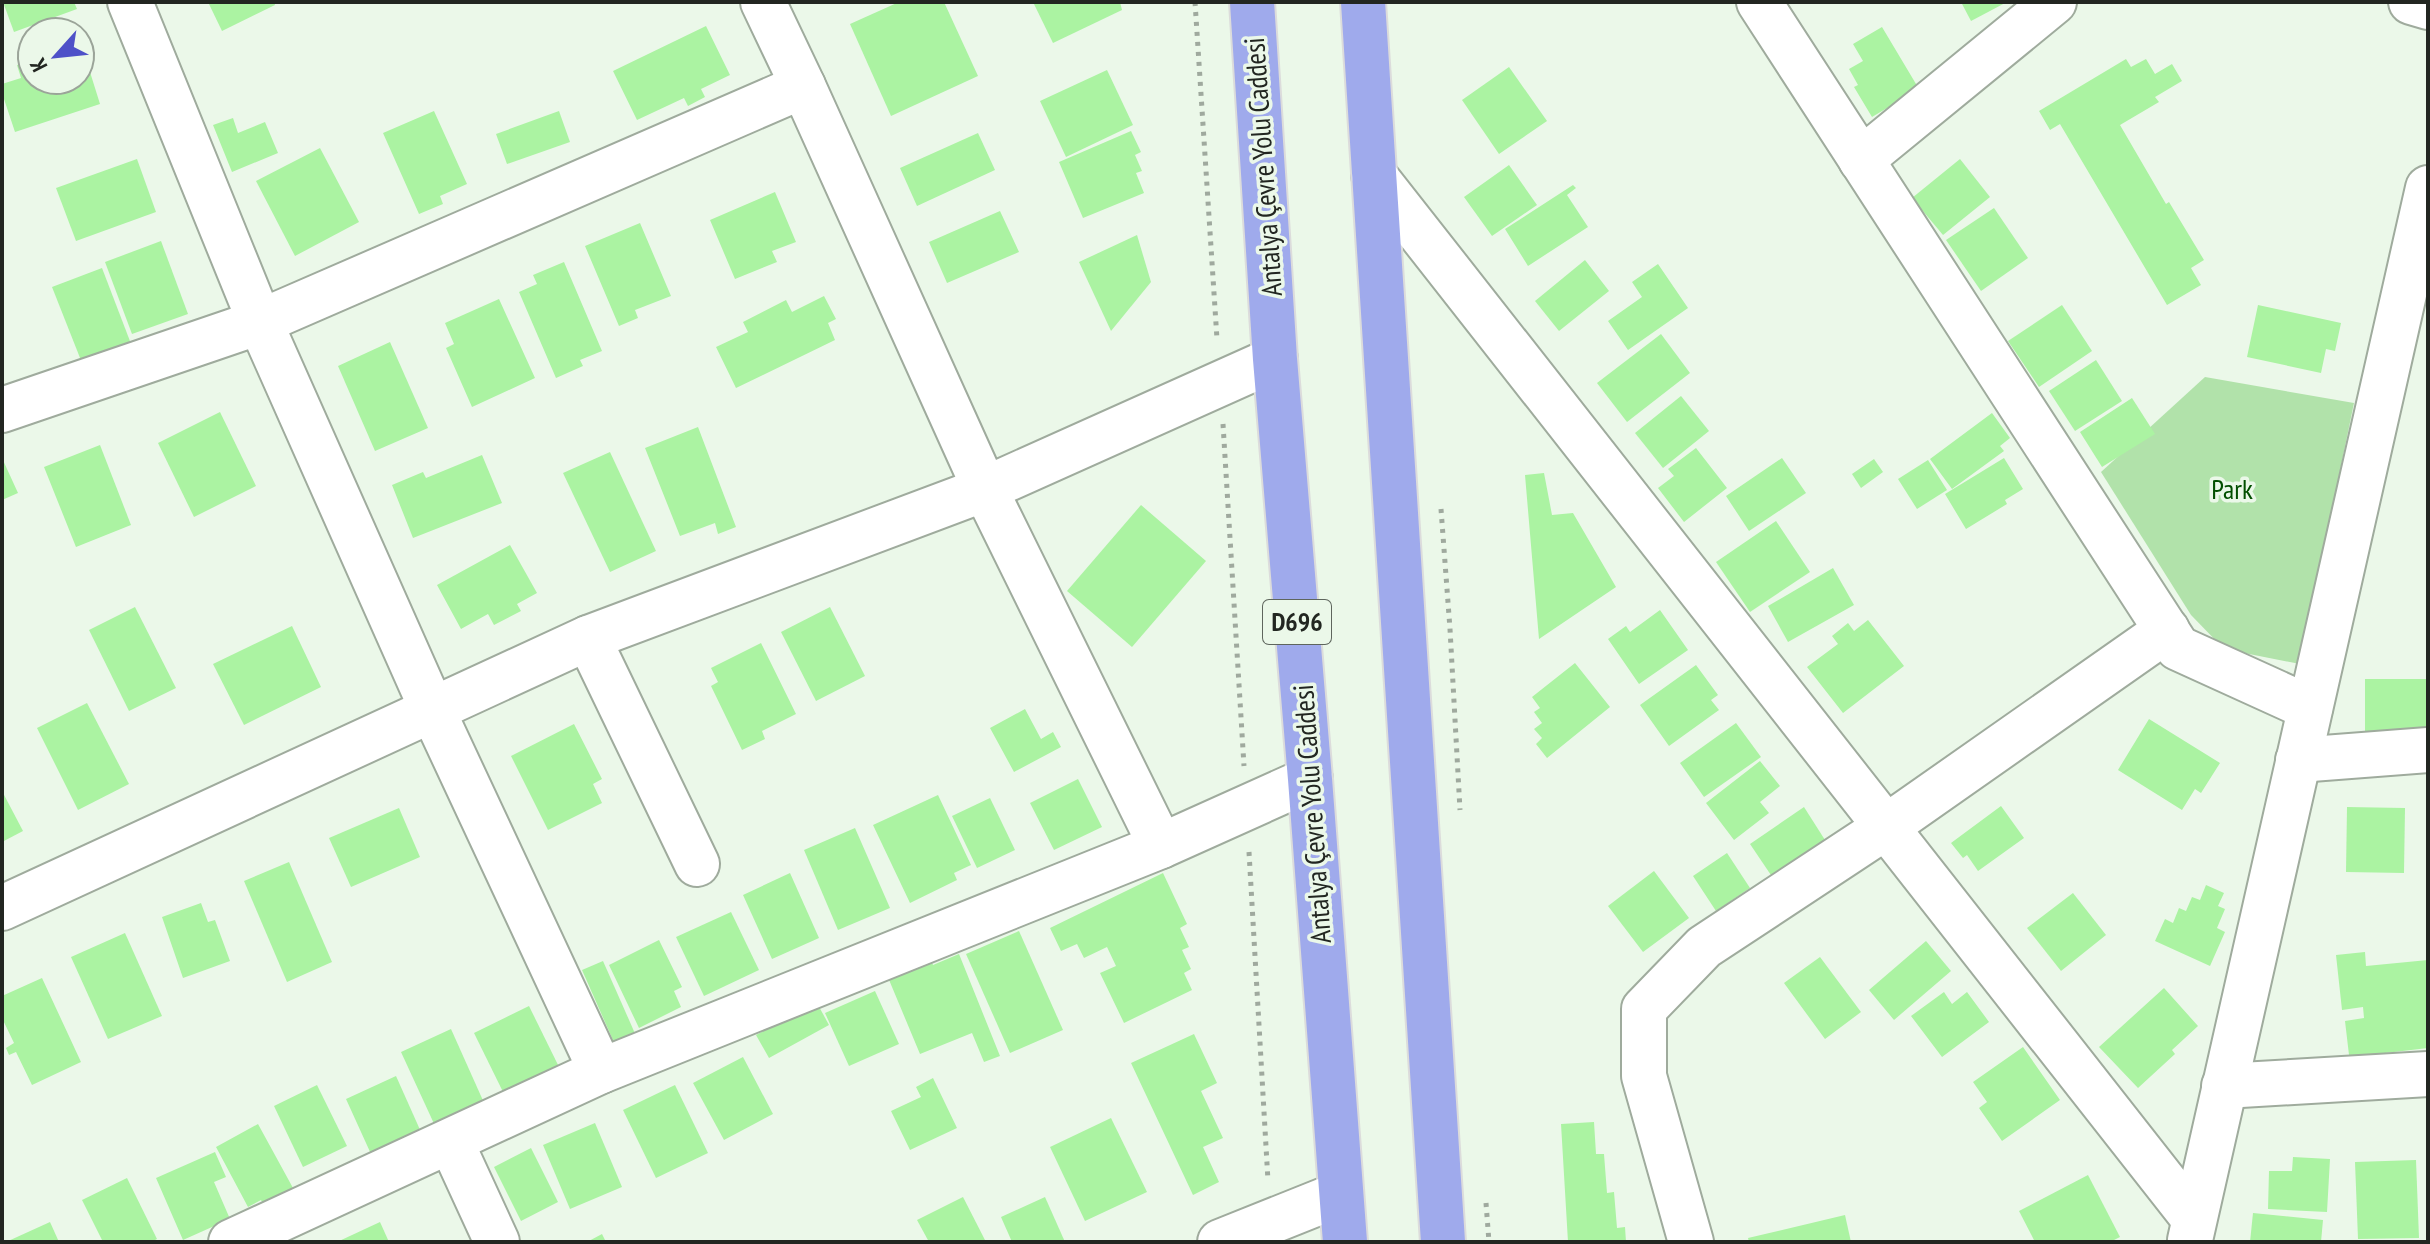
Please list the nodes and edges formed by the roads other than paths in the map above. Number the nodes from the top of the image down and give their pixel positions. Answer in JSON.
{"nodes":[{"id":1,"x":130,"y":2,"type":"edge"},
{"id":2,"x":763,"y":2,"type":"edge"},
{"id":3,"x":1252,"y":2,"type":"edge"},
{"id":4,"x":1363,"y":2,"type":"edge"},
{"id":5,"x":1759,"y":2,"type":"edge"},
{"id":6,"x":2054,"y":2,"type":"edge"},
{"id":7,"x":2411,"y":2,"type":"edge"},
{"id":8,"x":2428,"y":7,"type":"edge"},
{"id":9,"x":803,"y":86,"type":"junction"},
{"id":10,"x":1861,"y":160,"type":"junction"},
{"id":11,"x":1374,"y":175,"type":"junction"},
{"id":12,"x":2428,"y":188,"type":"edge"},
{"id":13,"x":260,"y":322,"type":"junction"},
{"id":14,"x":2411,"y":338,"type":"edge"},
{"id":15,"x":1275,"y":359,"type":"junction"},
{"id":16,"x":2,"y":410,"type":"edge"},
{"id":17,"x":985,"y":489,"type":"junction"},
{"id":18,"x":2167,"y":630,"type":"junction"},
{"id":19,"x":588,"y":638,"type":"junction"},
{"id":20,"x":2310,"y":708,"type":"junction"},
{"id":21,"x":432,"y":709,"type":"junction"},
{"id":22,"x":2428,"y":750,"type":"edge"},
{"id":23,"x":2298,"y":760,"type":"junction"},
{"id":24,"x":1310,"y":779,"type":"junction"},
{"id":25,"x":1886,"y":827,"type":"junction"},
{"id":26,"x":1161,"y":846,"type":"junction"},
{"id":27,"x":697,"y":864,"type":"dead end"},
{"id":28,"x":2,"y":908,"type":"edge"},
{"id":29,"x":601,"y":1071,"type":"junction"},
{"id":30,"x":2428,"y":1074,"type":"edge"},
{"id":31,"x":2224,"y":1086,"type":"junction"},
{"id":32,"x":451,"y":1142,"type":"junction"},
{"id":33,"x":1340,"y":1194,"type":"junction"},
{"id":34,"x":2192,"y":1231,"type":"edge"},
{"id":35,"x":231,"y":1242,"type":"edge"},
{"id":36,"x":497,"y":1242,"type":"edge"},
{"id":37,"x":1220,"y":1242,"type":"edge"},
{"id":38,"x":1345,"y":1242,"type":"edge"},
{"id":39,"x":1443,"y":1242,"type":"edge"},
{"id":40,"x":1691,"y":1242,"type":"edge"}],
"edges":[{"from":1,"to":13,"type":"street"},
{"from":2,"to":9,"type":"street"},
{"from":3,"to":15,"type":"highway","name":"Antalya Çevre Yolu Caddesi","number":"D696"},
{"from":4,"to":11,"type":"highway"},
{"from":5,"to":10,"type":"street"},
{"from":6,"to":10,"type":"street"},
{"from":7,"to":8,"type":"street"},
{"from":9,"to":13,"type":"street"},
{"from":9,"to":17,"type":"street"},
{"from":10,"to":18,"type":"street"},
{"from":11,"to":25,"type":"street"},
{"from":11,"to":39,"type":"highway"},
{"from":12,"to":14,"type":"street"},
{"from":13,"to":16,"type":"street"},
{"from":13,"to":21,"type":"street"},
{"from":14,"to":20,"type":"street"},
{"from":15,"to":17,"type":"street"},
{"from":15,"to":24,"type":"highway","name":"Antalya Çevre Yolu Caddesi","number":"D696"},
{"from":17,"to":19,"type":"street"},
{"from":17,"to":26,"type":"street"},
{"from":18,"to":20,"type":"street"},
{"from":18,"to":25,"type":"street"},
{"from":19,"to":21,"type":"street"},
{"from":19,"to":27,"type":"street"},
{"from":20,"to":23,"type":"street"},
{"from":21,"to":28,"type":"street"},
{"from":21,"to":29,"type":"street"},
{"from":22,"to":23,"type":"street"},
{"from":23,"to":31,"type":"street"},
{"from":24,"to":26,"type":"street"},
{"from":24,"to":33,"type":"highway","name":"Antalya Çevre Yolu Caddesi","number":"D696"},
{"from":25,"to":34,"type":"street"},
{"from":25,"to":40,"type":"street"},
{"from":26,"to":29,"type":"street"},
{"from":29,"to":32,"type":"street"},
{"from":30,"to":31,"type":"street"},
{"from":31,"to":34,"type":"street"},
{"from":32,"to":35,"type":"street"},
{"from":32,"to":36,"type":"street"},
{"from":33,"to":37,"type":"street"},
{"from":33,"to":38,"type":"highway","name":"Antalya Çevre Yolu Caddesi","number":"D696"}]}
